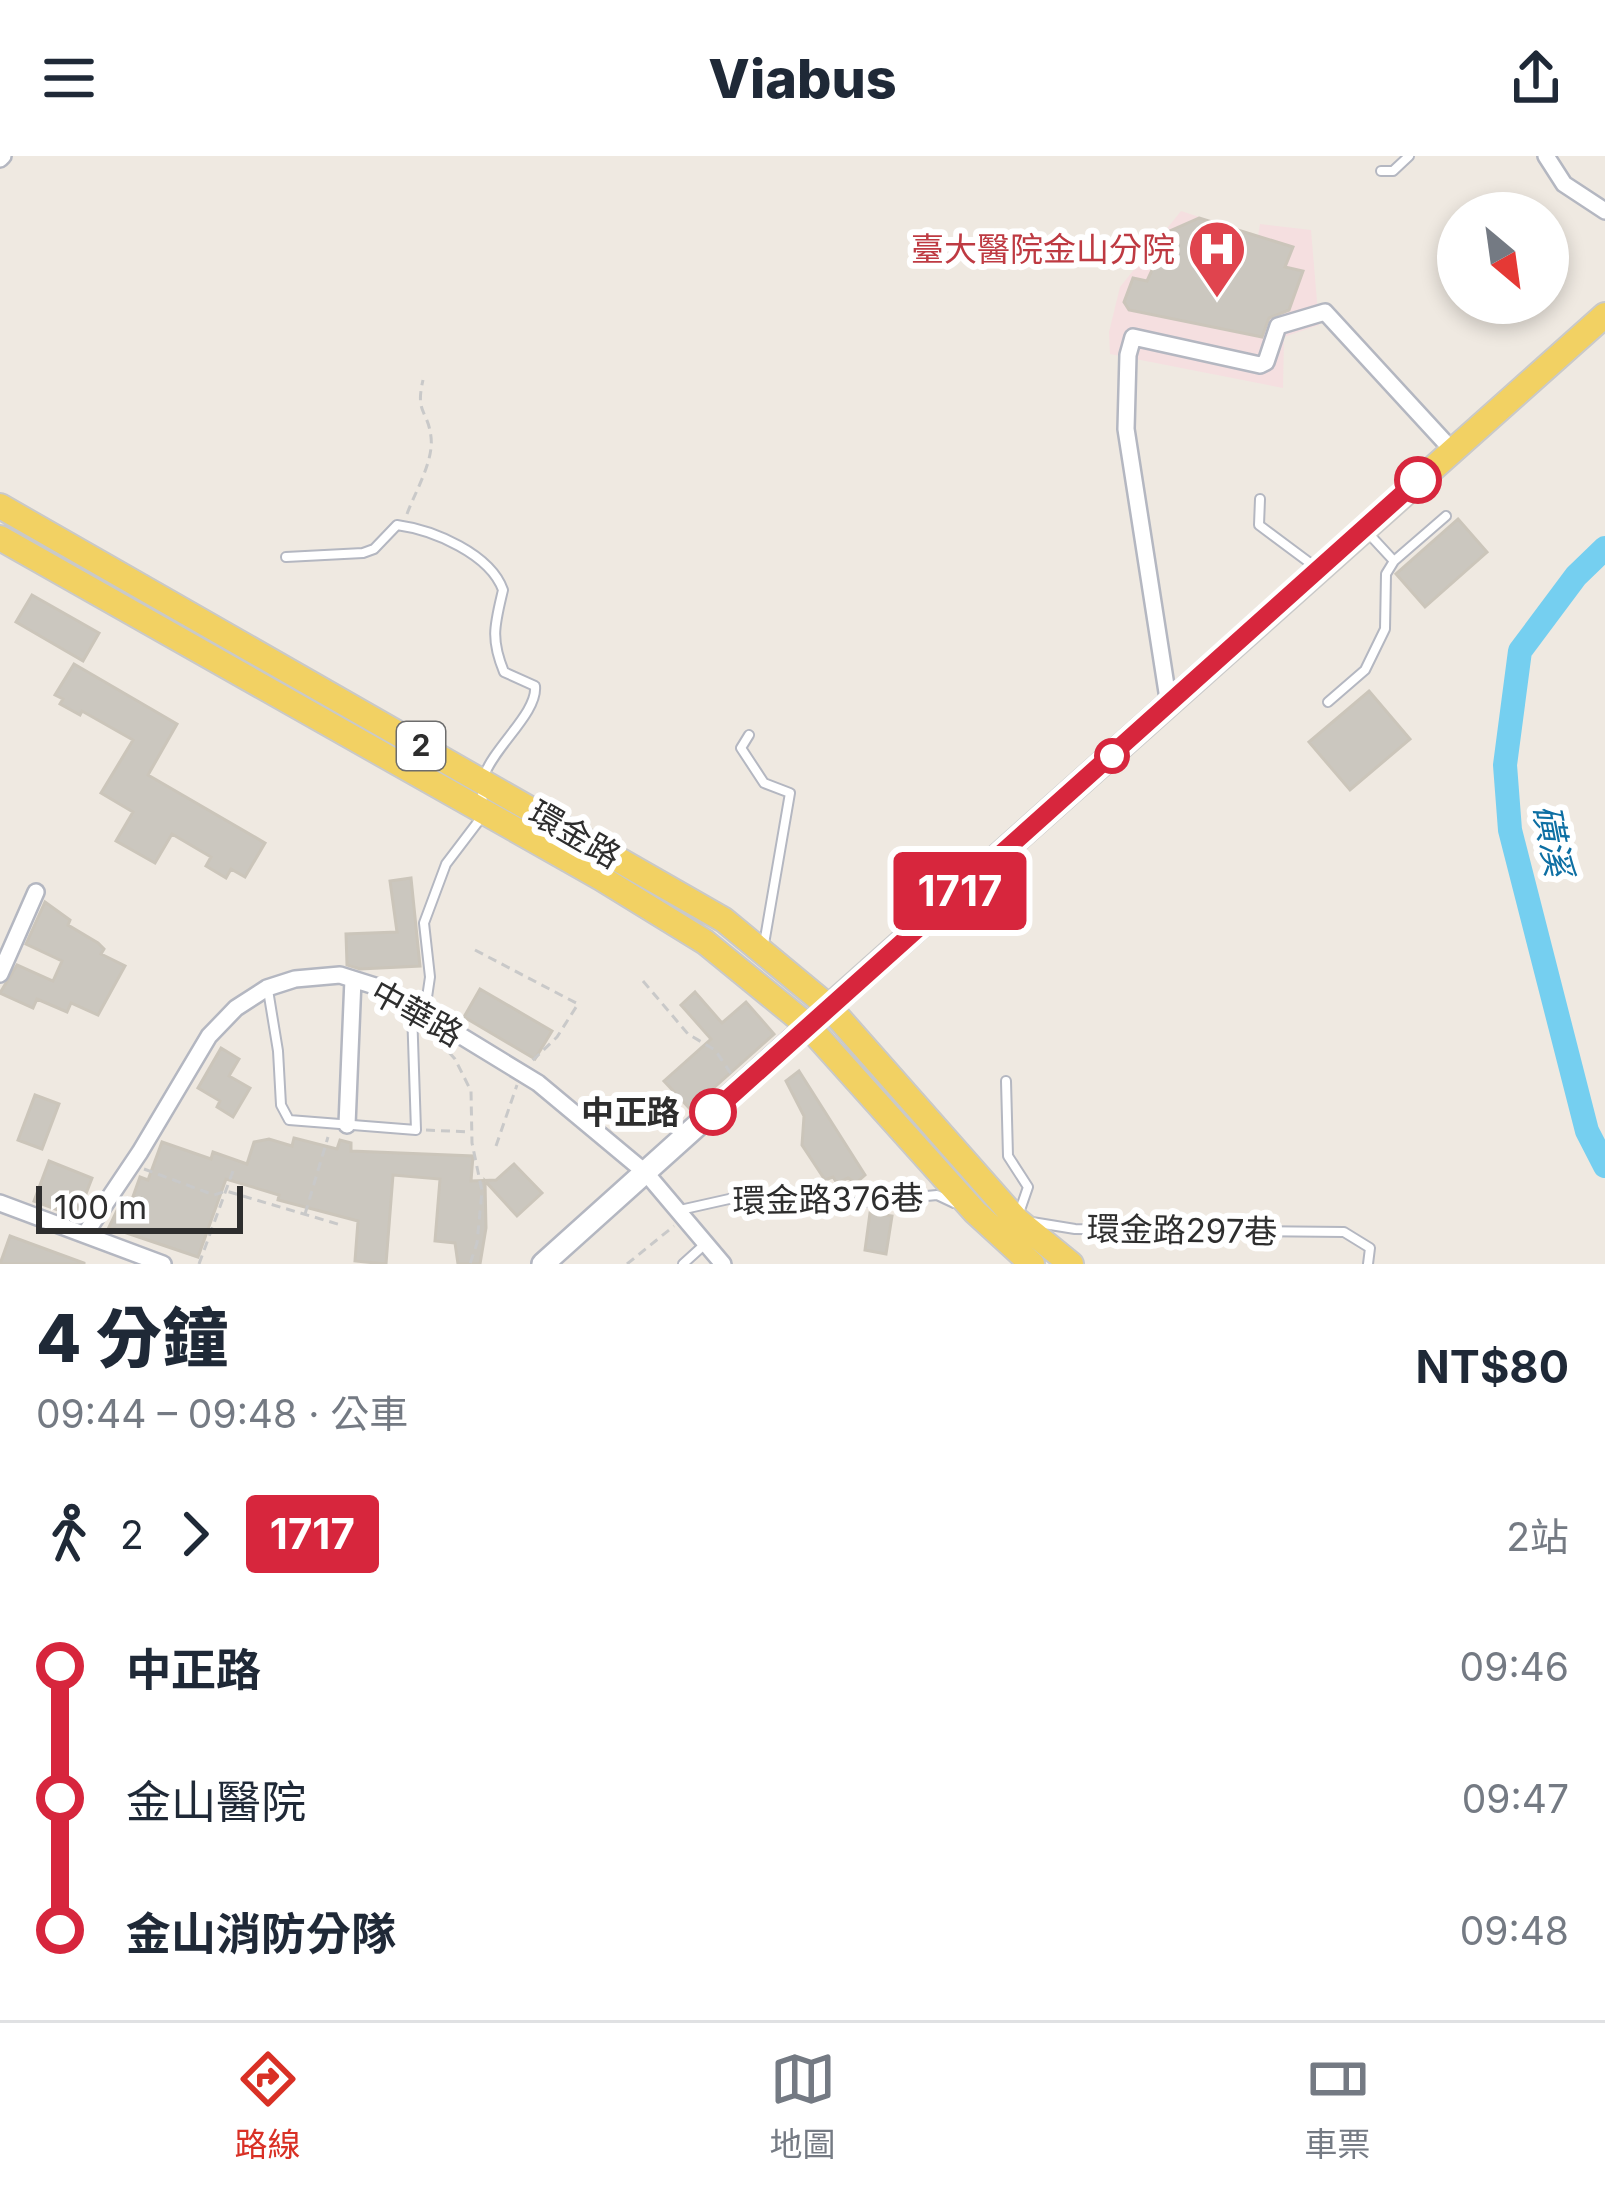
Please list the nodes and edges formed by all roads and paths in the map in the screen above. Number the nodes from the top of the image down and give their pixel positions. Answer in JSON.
{"nodes":[{"id":1,"x":1409,"y":156,"type":"edge"},
{"id":2,"x":1546,"y":156,"type":"edge"},
{"id":3,"x":1381,"y":171,"type":"dead end"},
{"id":4,"x":1605,"y":211,"type":"edge"},
{"id":5,"x":1605,"y":315,"type":"edge"},
{"id":6,"x":422,"y":380,"type":"dead end"},
{"id":7,"x":1452,"y":450,"type":"junction"},
{"id":8,"x":1260,"y":499,"type":"dead end"},
{"id":9,"x":0,"y":506,"type":"edge"},
{"id":10,"x":1446,"y":516,"type":"dead end"},
{"id":11,"x":403,"y":525,"type":"junction"},
{"id":12,"x":1364,"y":529,"type":"junction"},
{"id":13,"x":0,"y":538,"type":"edge"},
{"id":14,"x":286,"y":557,"type":"dead end"},
{"id":15,"x":1394,"y":561,"type":"junction"},
{"id":16,"x":1318,"y":570,"type":"junction"},
{"id":17,"x":1328,"y":702,"type":"dead end"},
{"id":18,"x":1168,"y":705,"type":"junction"},
{"id":19,"x":749,"y":735,"type":"dead end"},
{"id":20,"x":482,"y":781,"type":"junction"},
{"id":21,"x":484,"y":814,"type":"junction"},
{"id":22,"x":36,"y":892,"type":"dead end"},
{"id":23,"x":476,"y":950,"type":"dead end"},
{"id":24,"x":762,"y":952,"type":"junction"},
{"id":25,"x":0,"y":974,"type":"edge"},
{"id":26,"x":352,"y":979,"type":"junction"},
{"id":27,"x":643,"y":981,"type":"dead end"},
{"id":28,"x":267,"y":988,"type":"junction"},
{"id":29,"x":829,"y":1007,"type":"junction"},
{"id":30,"x":418,"y":1009,"type":"junction"},
{"id":31,"x":808,"y":1026,"type":"junction"},
{"id":32,"x":413,"y":1035,"type":"junction"},
{"id":33,"x":522,"y":1074,"type":"junction"},
{"id":34,"x":1006,"y":1081,"type":"dead end"},
{"id":35,"x":741,"y":1088,"type":"junction"},
{"id":36,"x":339,"y":1124,"type":"junction"},
{"id":37,"x":416,"y":1130,"type":"junction"},
{"id":38,"x":472,"y":1132,"type":"junction"},
{"id":39,"x":496,"y":1146,"type":"dead end"},
{"id":40,"x":131,"y":1165,"type":"junction"},
{"id":41,"x":233,"y":1171,"type":"dead end"},
{"id":42,"x":646,"y":1173,"type":"junction"},
{"id":43,"x":226,"y":1190,"type":"junction"},
{"id":44,"x":0,"y":1203,"type":"edge"},
{"id":45,"x":975,"y":1212,"type":"junction"},
{"id":46,"x":304,"y":1214,"type":"junction"},
{"id":47,"x":681,"y":1214,"type":"junction"},
{"id":48,"x":1017,"y":1220,"type":"junction"},
{"id":49,"x":341,"y":1225,"type":"dead end"},
{"id":50,"x":85,"y":1234,"type":"junction"},
{"id":51,"x":706,"y":1243,"type":"junction"},
{"id":52,"x":163,"y":1264,"type":"edge"},
{"id":53,"x":199,"y":1264,"type":"edge"},
{"id":54,"x":470,"y":1264,"type":"edge"},
{"id":55,"x":543,"y":1264,"type":"edge"},
{"id":56,"x":627,"y":1264,"type":"edge"},
{"id":57,"x":683,"y":1264,"type":"edge"},
{"id":58,"x":723,"y":1264,"type":"edge"},
{"id":59,"x":1032,"y":1264,"type":"edge"},
{"id":60,"x":1071,"y":1264,"type":"edge"},
{"id":61,"x":1369,"y":1264,"type":"edge"}],
"edges":[{"from":1,"to":3,"type":"lane"},
{"from":2,"to":4,"type":"street"},
{"from":5,"to":7,"type":"main road"},
{"from":6,"to":11,"type":"path"},
{"from":7,"to":12,"type":"main road"},
{"from":7,"to":18,"type":"street"},
{"from":8,"to":16,"type":"lane"},
{"from":9,"to":20,"type":"main road","name":"環金路","number":"2"},
{"from":10,"to":15,"type":"lane"},
{"from":11,"to":14,"type":"lane"},
{"from":11,"to":20,"type":"lane"},
{"from":12,"to":15,"type":"lane"},
{"from":12,"to":16,"type":"main road"},
{"from":13,"to":21,"type":"main road","name":"環金路","number":"2"},
{"from":15,"to":17,"type":"lane"},
{"from":16,"to":18,"type":"main road"},
{"from":18,"to":29,"type":"main road"},
{"from":19,"to":24,"type":"lane"},
{"from":20,"to":21,"type":"lane"},
{"from":20,"to":24,"type":"main road","name":"環金路","number":"2"},
{"from":21,"to":30,"type":"lane"},
{"from":21,"to":31,"type":"main road","name":"環金路","number":"2"},
{"from":22,"to":25,"type":"street"},
{"from":23,"to":33,"type":"path"},
{"from":24,"to":29,"type":"main road","name":"環金路","number":"2"},
{"from":26,"to":28,"type":"street","name":"中華路"},
{"from":26,"to":30,"type":"street","name":"中華路"},
{"from":26,"to":36,"type":"street"},
{"from":27,"to":35,"type":"path"},
{"from":28,"to":36,"type":"lane"},
{"from":28,"to":40,"type":"street","name":"中華路"},
{"from":29,"to":31,"type":"street"},
{"from":29,"to":48,"type":"main road","name":"環金路","number":"2"},
{"from":30,"to":32,"type":"lane"},
{"from":30,"to":33,"type":"street","name":"中華路"},
{"from":31,"to":35,"type":"street"},
{"from":31,"to":45,"type":"main road","name":"環金路","number":"2"},
{"from":32,"to":37,"type":"lane"},
{"from":32,"to":38,"type":"path"},
{"from":33,"to":39,"type":"path"},
{"from":33,"to":42,"type":"street","name":"中華路"},
{"from":34,"to":48,"type":"lane"},
{"from":35,"to":42,"type":"street"},
{"from":36,"to":37,"type":"lane"},
{"from":36,"to":46,"type":"path"},
{"from":37,"to":38,"type":"path"},
{"from":38,"to":54,"type":"path"},
{"from":40,"to":43,"type":"path"},
{"from":40,"to":50,"type":"street","name":"中華路"},
{"from":41,"to":43,"type":"path"},
{"from":42,"to":47,"type":"street","name":"中華路"},
{"from":42,"to":55,"type":"street"},
{"from":43,"to":46,"type":"path"},
{"from":43,"to":53,"type":"path"},
{"from":44,"to":50,"type":"street"},
{"from":45,"to":47,"type":"lane","name":"環金路376巷"},
{"from":45,"to":48,"type":"lane","name":"環金路297巷"},
{"from":45,"to":59,"type":"main road","name":"環金路","number":"2"},
{"from":46,"to":49,"type":"path"},
{"from":47,"to":51,"type":"street","name":"中華路"},
{"from":47,"to":56,"type":"path"},
{"from":48,"to":60,"type":"main road","name":"環金路","number":"2"},
{"from":48,"to":61,"type":"lane","name":"環金路297巷"},
{"from":50,"to":52,"type":"street"},
{"from":51,"to":57,"type":"lane"},
{"from":51,"to":58,"type":"street","name":"中華路"}]}
